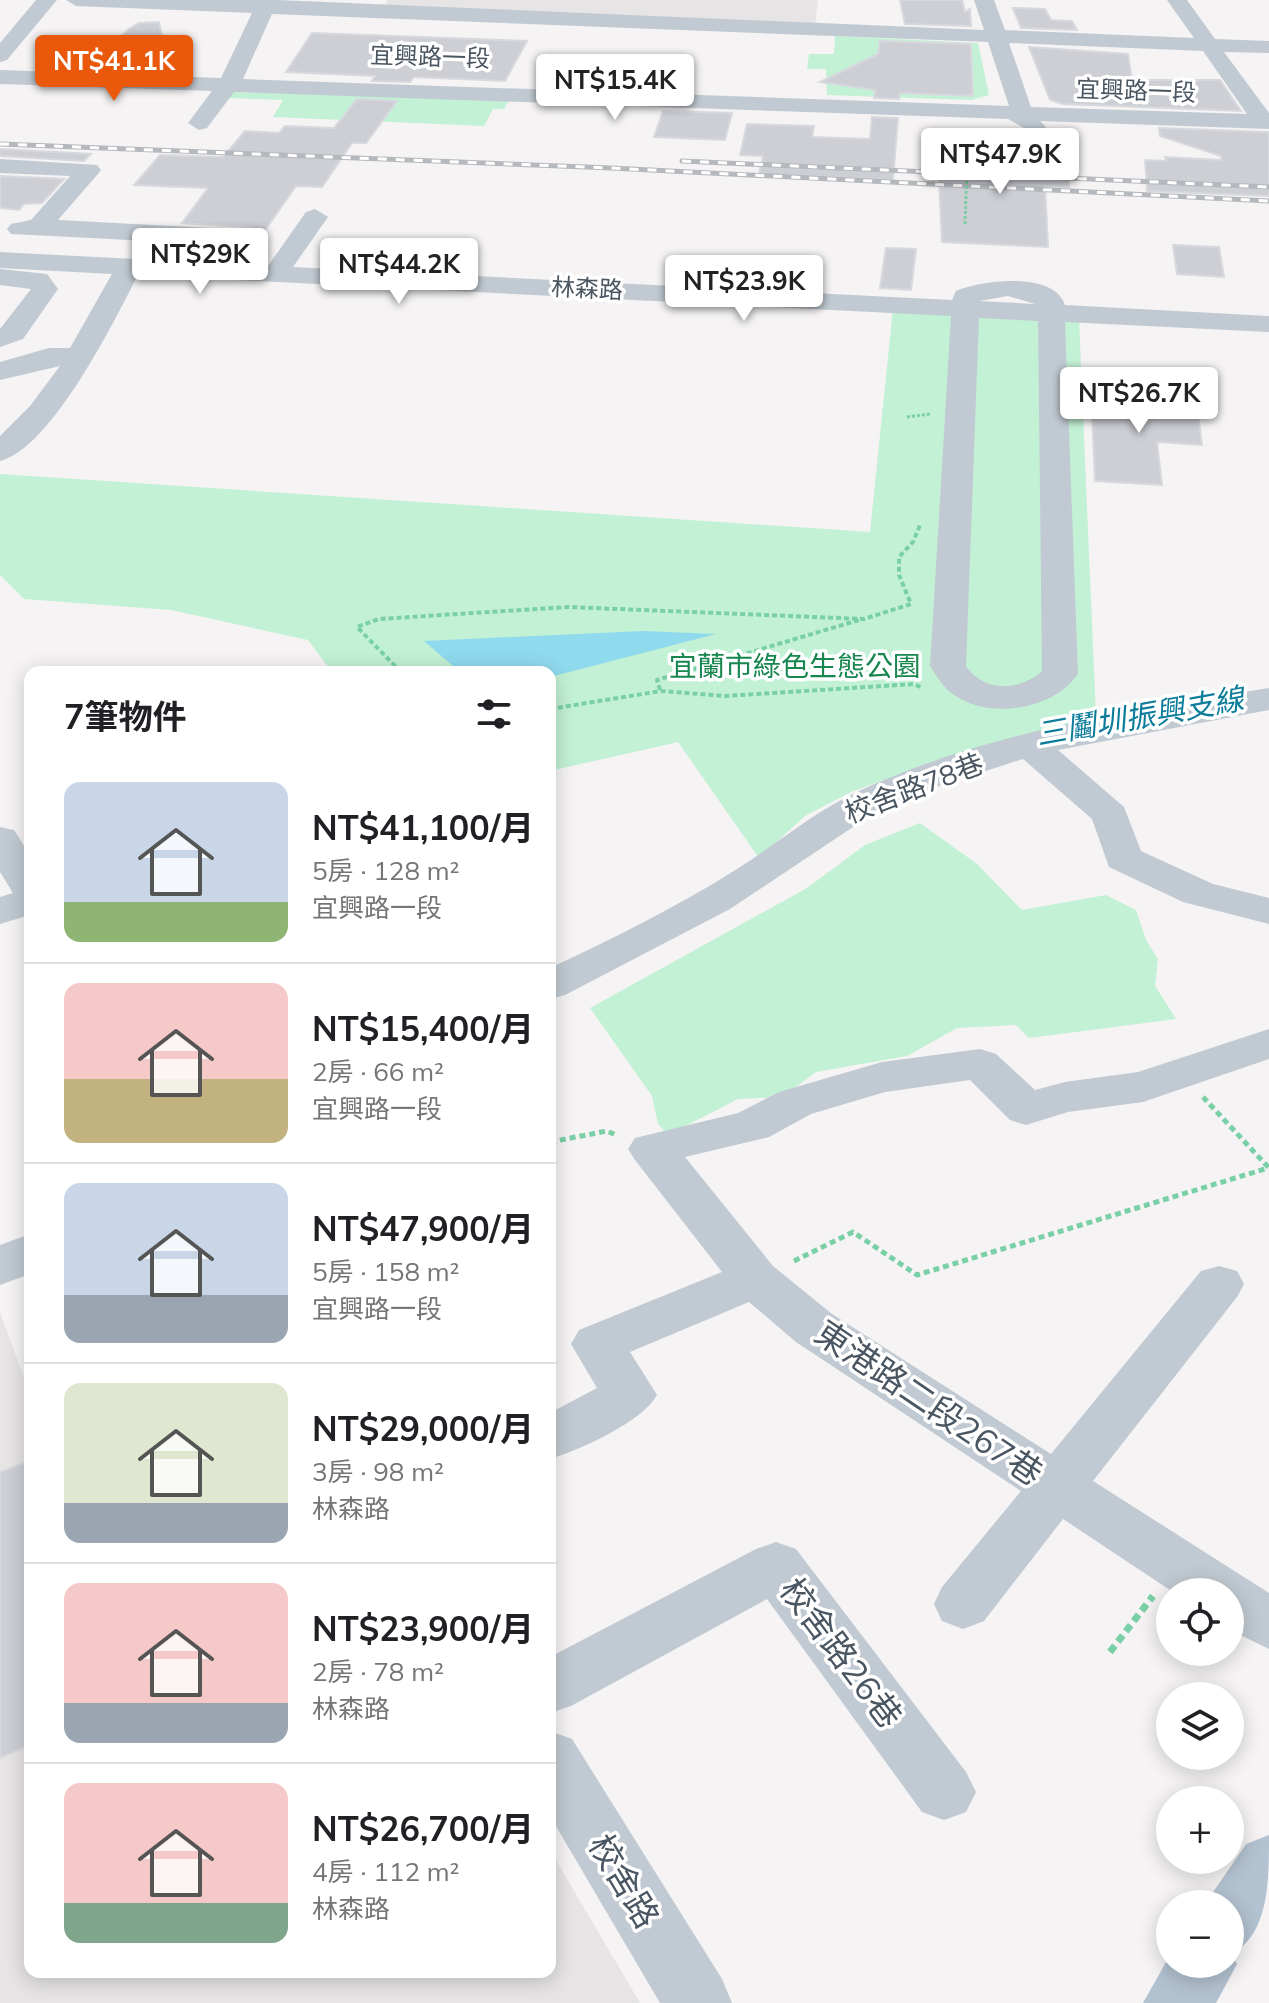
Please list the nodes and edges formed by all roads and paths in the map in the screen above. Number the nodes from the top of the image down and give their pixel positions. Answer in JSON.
{"nodes":[{"id":1,"x":47,"y":0,"type":"edge"},
{"id":2,"x":79,"y":0,"type":"edge"},
{"id":3,"x":984,"y":0,"type":"edge"},
{"id":4,"x":1177,"y":0,"type":"edge"},
{"id":5,"x":267,"y":4,"type":"edge"},
{"id":6,"x":996,"y":36,"type":"junction"},
{"id":7,"x":1211,"y":45,"type":"junction"},
{"id":8,"x":1269,"y":47,"type":"edge"},
{"id":9,"x":0,"y":56,"type":"edge"},
{"id":10,"x":0,"y":68,"type":"edge"},
{"id":11,"x":0,"y":77,"type":"edge"},
{"id":12,"x":232,"y":79,"type":"junction"},
{"id":13,"x":1012,"y":111,"type":"junction"},
{"id":14,"x":1266,"y":122,"type":"edge"},
{"id":15,"x":199,"y":123,"type":"dead end"},
{"id":16,"x":967,"y":165,"type":"dead end"},
{"id":17,"x":0,"y":166,"type":"edge"},
{"id":18,"x":315,"y":217,"type":"dead end"},
{"id":19,"x":965,"y":224,"type":"dead end"},
{"id":20,"x":39,"y":227,"type":"junction"},
{"id":21,"x":2,"y":230,"type":"edge"},
{"id":22,"x":249,"y":238,"type":"dead end"},
{"id":23,"x":489,"y":258,"type":"dead end"},
{"id":24,"x":96,"y":266,"type":"junction"},
{"id":25,"x":128,"y":268,"type":"junction"},
{"id":26,"x":275,"y":274,"type":"junction"},
{"id":27,"x":10,"y":278,"type":"edge"},
{"id":28,"x":526,"y":286,"type":"junction"},
{"id":29,"x":83,"y":292,"type":"dead end"},
{"id":30,"x":965,"y":309,"type":"junction"},
{"id":31,"x":1050,"y":313,"type":"junction"},
{"id":32,"x":0,"y":317,"type":"edge"},
{"id":33,"x":1269,"y":324,"type":"edge"},
{"id":34,"x":0,"y":327,"type":"edge"},
{"id":35,"x":62,"y":331,"type":"dead end"},
{"id":36,"x":0,"y":338,"type":"edge"},
{"id":37,"x":49,"y":357,"type":"junction"},
{"id":38,"x":81,"y":357,"type":"junction"},
{"id":39,"x":0,"y":371,"type":"edge"},
{"id":40,"x":0,"y":420,"type":"edge"},
{"id":41,"x":0,"y":452,"type":"edge"},
{"id":42,"x":925,"y":513,"type":"dead end"},
{"id":43,"x":864,"y":619,"type":"junction"},
{"id":44,"x":395,"y":666,"type":"edge"},
{"id":45,"x":928,"y":690,"type":"dead end"},
{"id":46,"x":661,"y":691,"type":"junction"},
{"id":47,"x":1269,"y":699,"type":"edge"},
{"id":48,"x":556,"y":708,"type":"edge"},
{"id":49,"x":1031,"y":747,"type":"junction"},
{"id":50,"x":0,"y":839,"type":"edge"},
{"id":51,"x":24,"y":878,"type":"edge"},
{"id":52,"x":24,"y":903,"type":"edge"},
{"id":53,"x":0,"y":911,"type":"edge"},
{"id":54,"x":1269,"y":911,"type":"edge"},
{"id":55,"x":556,"y":982,"type":"edge"},
{"id":56,"x":1269,"y":1043,"type":"edge"},
{"id":57,"x":1180,"y":1073,"type":"junction"},
{"id":58,"x":556,"y":1141,"type":"edge"},
{"id":59,"x":662,"y":1163,"type":"junction"},
{"id":60,"x":1269,"y":1168,"type":"edge"},
{"id":61,"x":24,"y":1255,"type":"edge"},
{"id":62,"x":0,"y":1267,"type":"edge"},
{"id":63,"x":755,"y":1279,"type":"junction"},
{"id":64,"x":1219,"y":1284,"type":"dead end"},
{"id":65,"x":556,"y":1435,"type":"edge"},
{"id":66,"x":1056,"y":1488,"type":"junction"},
{"id":67,"x":1196,"y":1578,"type":"edge"},
{"id":68,"x":963,"y":1604,"type":"dead end"},
{"id":69,"x":1244,"y":1608,"type":"edge"},
{"id":70,"x":1156,"y":1614,"type":"edge"},
{"id":71,"x":1269,"y":1624,"type":"edge"},
{"id":72,"x":1110,"y":1652,"type":"dead end"},
{"id":73,"x":556,"y":1684,"type":"edge"},
{"id":74,"x":556,"y":1769,"type":"edge"},
{"id":75,"x":944,"y":1792,"type":"dead end"},
{"id":76,"x":1269,"y":1865,"type":"edge"},
{"id":77,"x":1244,"y":1902,"type":"edge"},
{"id":78,"x":1194,"y":1978,"type":"edge"},
{"id":79,"x":698,"y":2003,"type":"edge"},
{"id":80,"x":1177,"y":2003,"type":"edge"}],
"edges":[{"from":1,"to":9,"type":"street"},
{"from":2,"to":5,"type":"street"},
{"from":3,"to":6,"type":"street"},
{"from":4,"to":7,"type":"street"},
{"from":5,"to":6,"type":"street"},
{"from":5,"to":12,"type":"street"},
{"from":6,"to":7,"type":"street"},
{"from":6,"to":13,"type":"street"},
{"from":7,"to":8,"type":"street"},
{"from":7,"to":14,"type":"street"},
{"from":10,"to":12,"type":"street","name":"宜興路一段"},
{"from":11,"to":12,"type":"street","name":"宜興路一段"},
{"from":12,"to":13,"type":"street","name":"宜興路一段"},
{"from":12,"to":15,"type":"street"},
{"from":13,"to":14,"type":"street","name":"宜興路一段"},
{"from":16,"to":19,"type":"path","bridge":true},
{"from":17,"to":20,"type":"street"},
{"from":18,"to":26,"type":"street"},
{"from":20,"to":21,"type":"street"},
{"from":20,"to":22,"type":"street"},
{"from":23,"to":28,"type":"street"},
{"from":24,"to":25,"type":"street","name":"林森路"},
{"from":24,"to":27,"type":"street","name":"林森路"},
{"from":24,"to":29,"type":"street"},
{"from":25,"to":26,"type":"street","name":"林森路"},
{"from":25,"to":38,"type":"street"},
{"from":26,"to":28,"type":"street","name":"林森路"},
{"from":27,"to":32,"type":"street"},
{"from":27,"to":34,"type":"street"},
{"from":27,"to":36,"type":"street"},
{"from":28,"to":30,"type":"street","name":"林森路"},
{"from":30,"to":31,"type":"street","name":"林森路"},
{"from":30,"to":31,"type":"street"},
{"from":31,"to":33,"type":"street","name":"林森路"},
{"from":35,"to":37,"type":"street"},
{"from":37,"to":38,"type":"street"},
{"from":37,"to":39,"type":"street"},
{"from":37,"to":40,"type":"street"},
{"from":38,"to":41,"type":"street"},
{"from":42,"to":43,"type":"path"},
{"from":43,"to":44,"type":"path"},
{"from":43,"to":46,"type":"path"},
{"from":45,"to":46,"type":"path"},
{"from":46,"to":48,"type":"path"},
{"from":47,"to":49,"type":"street","name":"校舍路78巷"},
{"from":49,"to":54,"type":"street"},
{"from":49,"to":55,"type":"street","name":"校舍路78巷"},
{"from":50,"to":51,"type":"street"},
{"from":52,"to":53,"type":"street"},
{"from":56,"to":57,"type":"street"},
{"from":57,"to":59,"type":"street"},
{"from":57,"to":60,"type":"path"},
{"from":58,"to":59,"type":"path"},
{"from":59,"to":63,"type":"street","name":"東港路二段267巷"},
{"from":60,"to":63,"type":"path"},
{"from":61,"to":62,"type":"street"},
{"from":63,"to":65,"type":"street"},
{"from":63,"to":66,"type":"street","name":"東港路二段267巷"},
{"from":64,"to":66,"type":"street"},
{"from":66,"to":67,"type":"street","name":"東港路二段267巷"},
{"from":66,"to":68,"type":"street"},
{"from":69,"to":71,"type":"street"},
{"from":70,"to":72,"type":"path"},
{"from":73,"to":75,"type":"street","name":"校舍路26巷"},
{"from":74,"to":79,"type":"street","name":"校舍路"},
{"from":76,"to":77,"type":"main road"},
{"from":78,"to":80,"type":"main road"}]}
